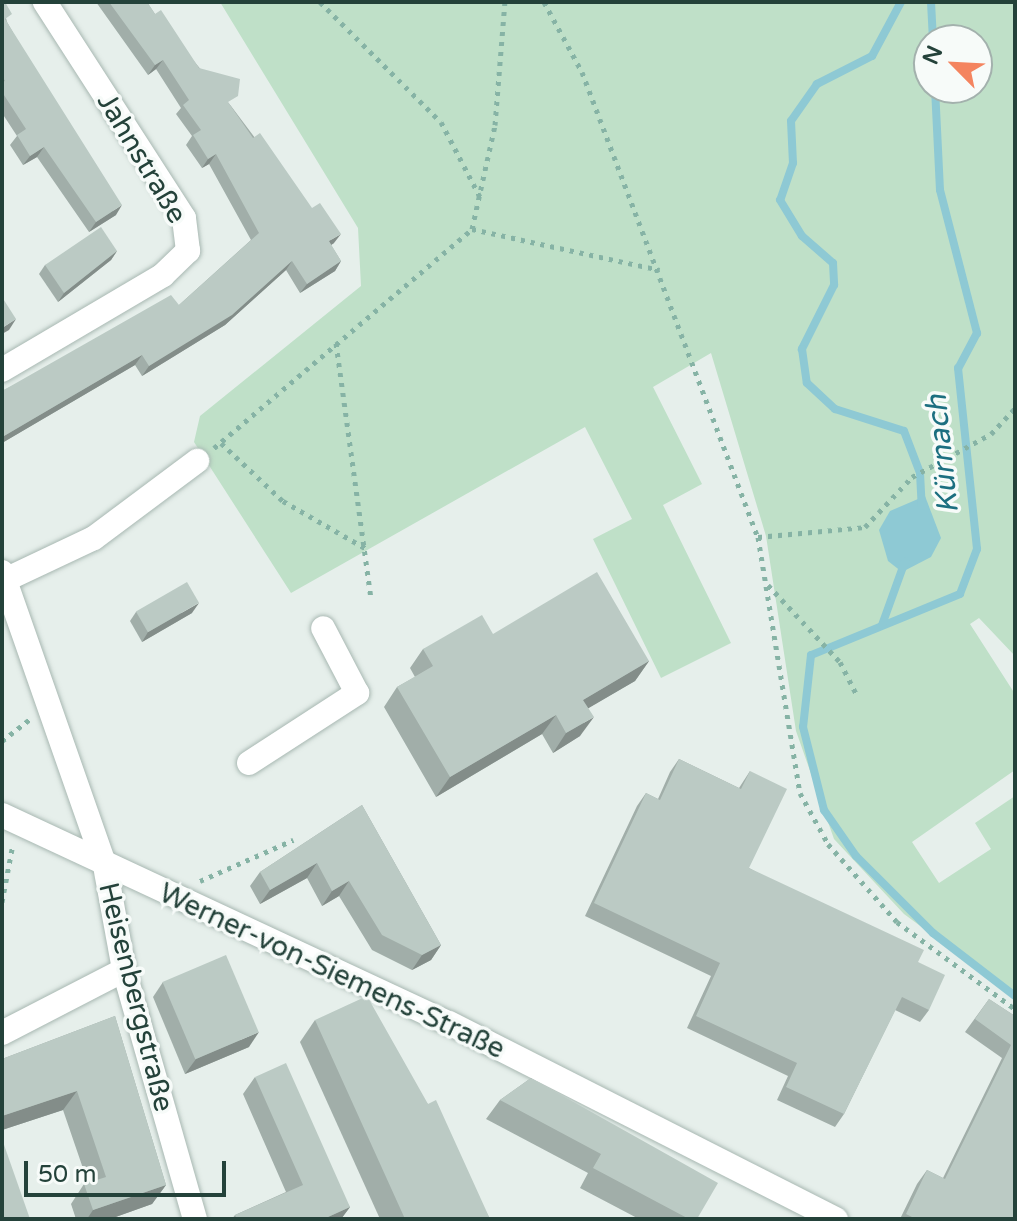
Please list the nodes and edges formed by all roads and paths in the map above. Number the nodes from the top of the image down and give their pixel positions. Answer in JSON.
{"nodes":[{"id":1,"x":45,"y":2,"type":"edge"},
{"id":2,"x":320,"y":2,"type":"edge"},
{"id":3,"x":505,"y":2,"type":"edge"},
{"id":4,"x":544,"y":2,"type":"edge"},
{"id":5,"x":480,"y":197,"type":"junction"},
{"id":6,"x":472,"y":229,"type":"junction"},
{"id":7,"x":660,"y":270,"type":"junction"},
{"id":8,"x":336,"y":342,"type":"junction"},
{"id":9,"x":2,"y":370,"type":"edge"},
{"id":10,"x":1015,"y":408,"type":"edge"},
{"id":11,"x":221,"y":443,"type":"junction"},
{"id":12,"x":197,"y":461,"type":"joint"},
{"id":13,"x":758,"y":537,"type":"junction"},
{"id":14,"x":366,"y":549,"type":"junction"},
{"id":15,"x":3,"y":576,"type":"edge"},
{"id":16,"x":767,"y":584,"type":"junction"},
{"id":17,"x":371,"y":599,"type":"dead end"},
{"id":18,"x":323,"y":628,"type":"dead end"},
{"id":19,"x":857,"y":696,"type":"dead end"},
{"id":20,"x":249,"y":763,"type":"dead end"},
{"id":21,"x":9,"y":818,"type":"edge"},
{"id":22,"x":293,"y":840,"type":"dead end"},
{"id":23,"x":105,"y":866,"type":"junction"},
{"id":24,"x":169,"y":895,"type":"junction"},
{"id":25,"x":2,"y":902,"type":"edge"},
{"id":26,"x":124,"y":970,"type":"junction"},
{"id":27,"x":1015,"y":1009,"type":"edge"},
{"id":28,"x":2,"y":1033,"type":"edge"},
{"id":29,"x":195,"y":1219,"type":"edge"},
{"id":30,"x":836,"y":1219,"type":"edge"}],
"edges":[{"from":1,"to":9,"type":"street","name":"Jahnstraße"},
{"from":2,"to":5,"type":"path"},
{"from":3,"to":5,"type":"path"},
{"from":4,"to":7,"type":"path"},
{"from":5,"to":6,"type":"path"},
{"from":6,"to":7,"type":"path"},
{"from":6,"to":8,"type":"path"},
{"from":7,"to":13,"type":"path"},
{"from":8,"to":11,"type":"path"},
{"from":8,"to":14,"type":"path"},
{"from":10,"to":13,"type":"path"},
{"from":11,"to":12,"type":"path"},
{"from":11,"to":14,"type":"path"},
{"from":12,"to":15,"type":"street"},
{"from":13,"to":16,"type":"path"},
{"from":14,"to":17,"type":"path"},
{"from":15,"to":23,"type":"street"},
{"from":16,"to":19,"type":"path"},
{"from":16,"to":27,"type":"path"},
{"from":18,"to":20,"type":"street"},
{"from":21,"to":23,"type":"street","name":"Werner-von-Siemens-Straße"},
{"from":21,"to":25,"type":"path"},
{"from":22,"to":24,"type":"path"},
{"from":23,"to":24,"type":"street","name":"Werner-von-Siemens-Straße"},
{"from":23,"to":26,"type":"street","name":"Heisenbergstraße"},
{"from":24,"to":30,"type":"street","name":"Werner-von-Siemens-Straße"},
{"from":26,"to":28,"type":"street"},
{"from":26,"to":29,"type":"street","name":"Heisenbergstraße"}]}
